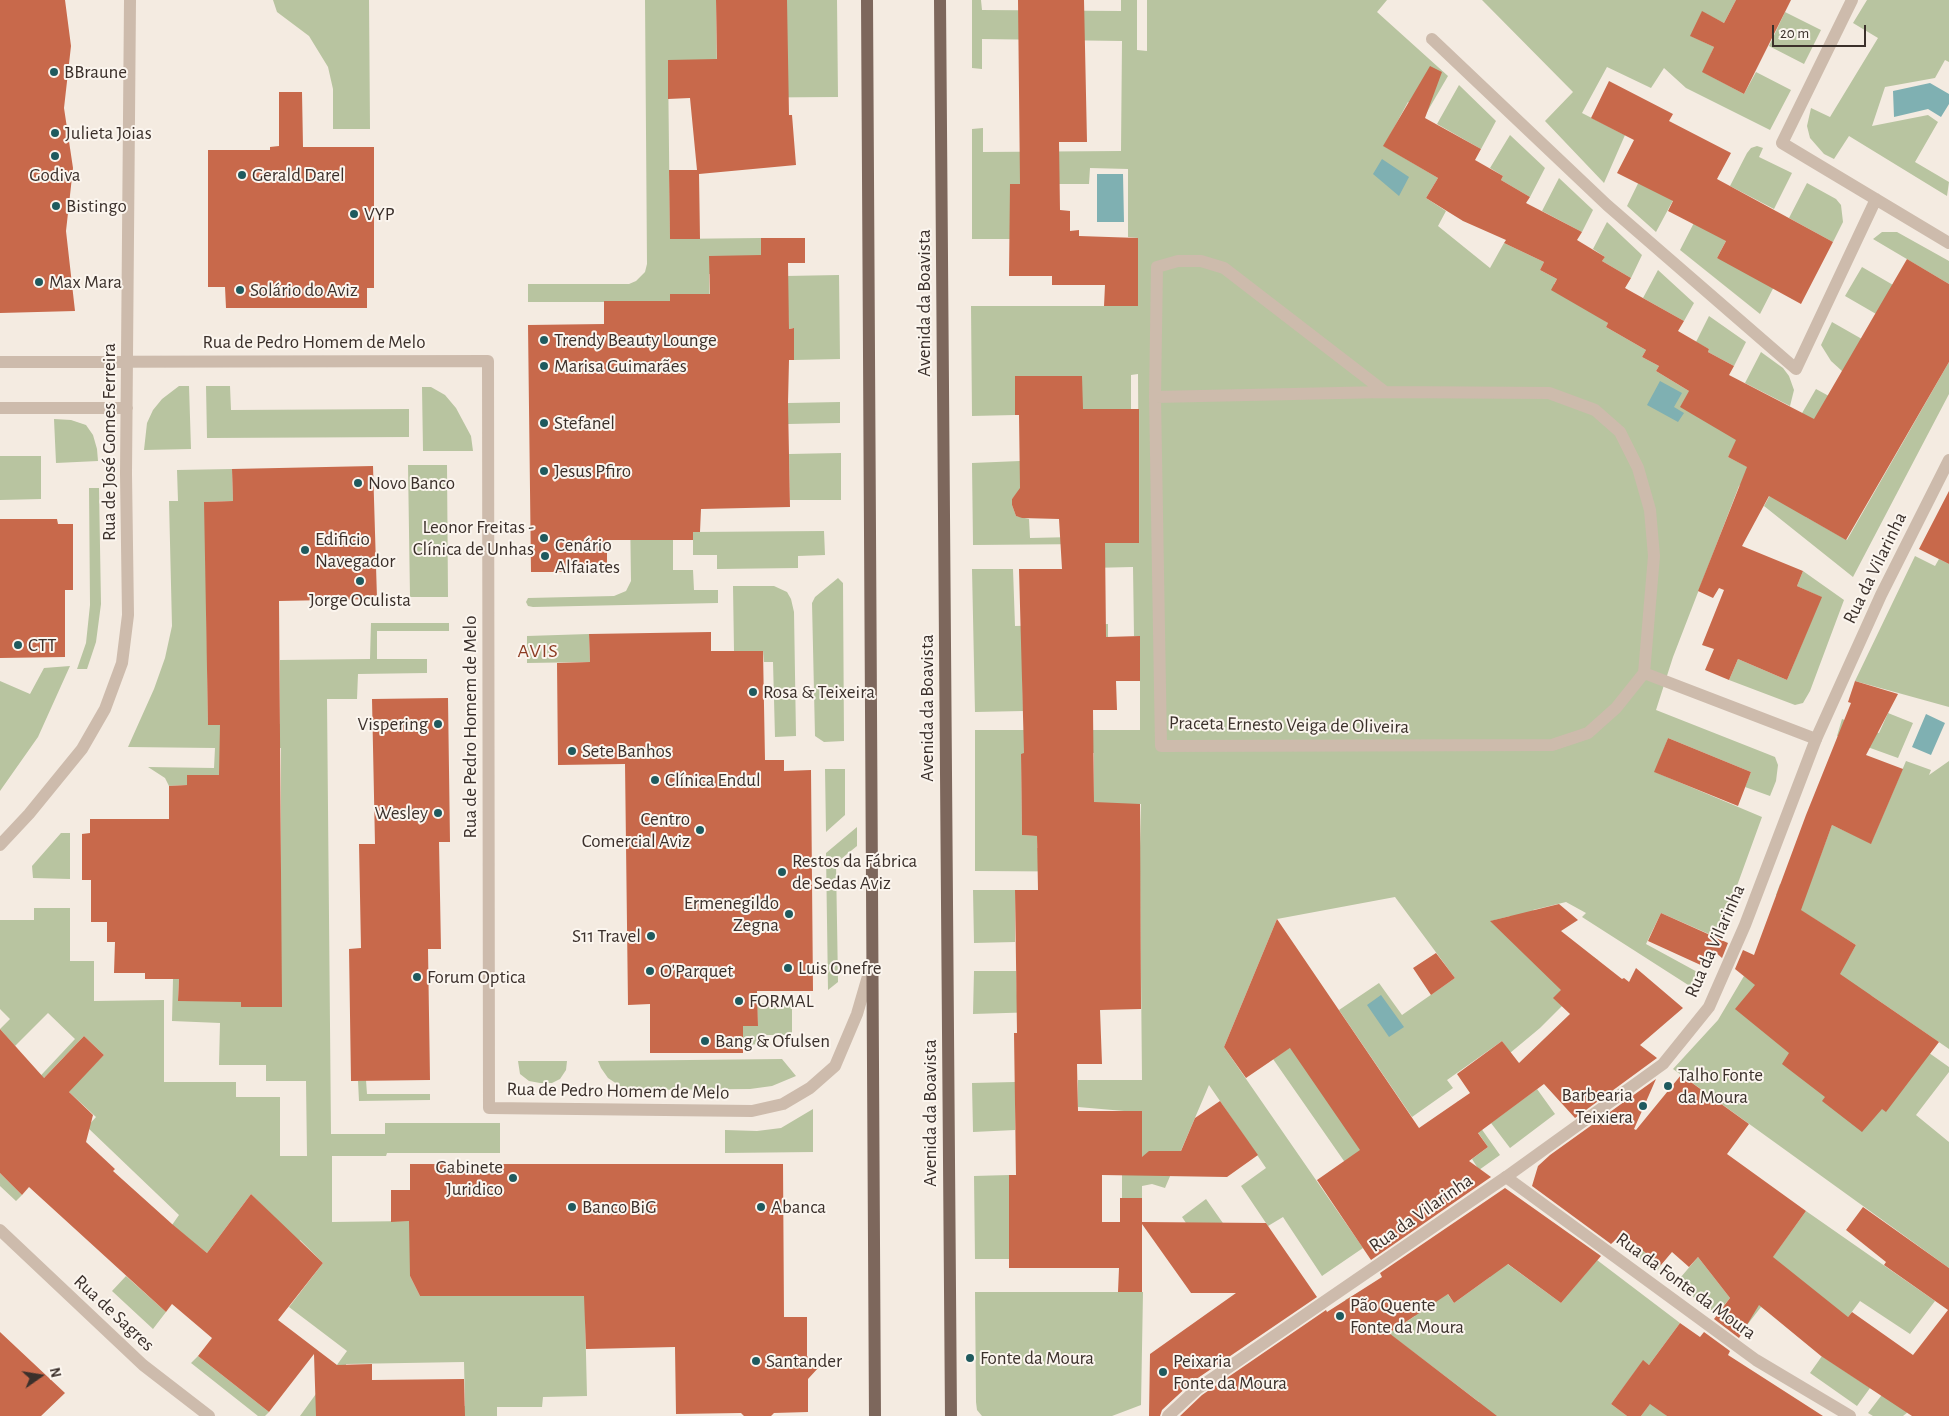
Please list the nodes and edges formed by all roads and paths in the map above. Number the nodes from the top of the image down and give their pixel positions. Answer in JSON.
{"nodes":[{"id":1,"x":130,"y":0,"type":"edge"},
{"id":2,"x":867,"y":0,"type":"edge"},
{"id":3,"x":940,"y":0,"type":"edge"},
{"id":4,"x":1852,"y":0,"type":"edge"},
{"id":5,"x":1432,"y":39,"type":"dead end"},
{"id":6,"x":1876,"y":200,"type":"junction"},
{"id":7,"x":1949,"y":243,"type":"edge"},
{"id":8,"x":0,"y":362,"type":"edge"},
{"id":9,"x":127,"y":362,"type":"junction"},
{"id":10,"x":1385,"y":392,"type":"junction"},
{"id":11,"x":1155,"y":397,"type":"junction"},
{"id":12,"x":0,"y":408,"type":"edge"},
{"id":13,"x":126,"y":408,"type":"junction"},
{"id":14,"x":1949,"y":460,"type":"edge"},
{"id":15,"x":1644,"y":673,"type":"junction"},
{"id":16,"x":1816,"y":739,"type":"junction"},
{"id":17,"x":0,"y":845,"type":"edge"},
{"id":18,"x":873,"y":959,"type":"junction"},
{"id":19,"x":1506,"y":1177,"type":"junction"},
{"id":20,"x":0,"y":1230,"type":"edge"},
{"id":21,"x":209,"y":1416,"type":"edge"},
{"id":22,"x":875,"y":1416,"type":"edge"},
{"id":23,"x":951,"y":1416,"type":"edge"},
{"id":24,"x":1168,"y":1416,"type":"edge"},
{"id":25,"x":1850,"y":1416,"type":"edge"}],
"edges":[{"from":1,"to":9,"type":"street","name":"Rua de José Gomes Ferreira"},
{"from":2,"to":18,"type":"main road"},
{"from":3,"to":23,"type":"main road","name":"Avenida da Boavista"},
{"from":4,"to":6,"type":"street"},
{"from":5,"to":6,"type":"street"},
{"from":6,"to":7,"type":"street"},
{"from":8,"to":9,"type":"street","name":"Rua de Pedro Homem de Melo"},
{"from":9,"to":13,"type":"street","name":"Rua de José Gomes Ferreira"},
{"from":9,"to":18,"type":"street","name":"Rua de Pedro Homem de Melo"},
{"from":10,"to":11,"type":"street"},
{"from":10,"to":11,"type":"street","name":"Praceta Ernesto Veiga de Oliveira"},
{"from":10,"to":15,"type":"street"},
{"from":11,"to":15,"type":"street","name":"Praceta Ernesto Veiga de Oliveira"},
{"from":12,"to":13,"type":"street"},
{"from":13,"to":17,"type":"street","name":"Rua de José Gomes Ferreira"},
{"from":14,"to":16,"type":"street","name":"Rua da Vilarinha"},
{"from":15,"to":16,"type":"street"},
{"from":16,"to":19,"type":"street","name":"Rua da Vilarinha"},
{"from":18,"to":22,"type":"main road"},
{"from":19,"to":24,"type":"street","name":"Rua da Vilarinha"},
{"from":19,"to":25,"type":"street","name":"Rua da Fonte da Moura"},
{"from":20,"to":21,"type":"street","name":"Rua de Sagres"}]}
